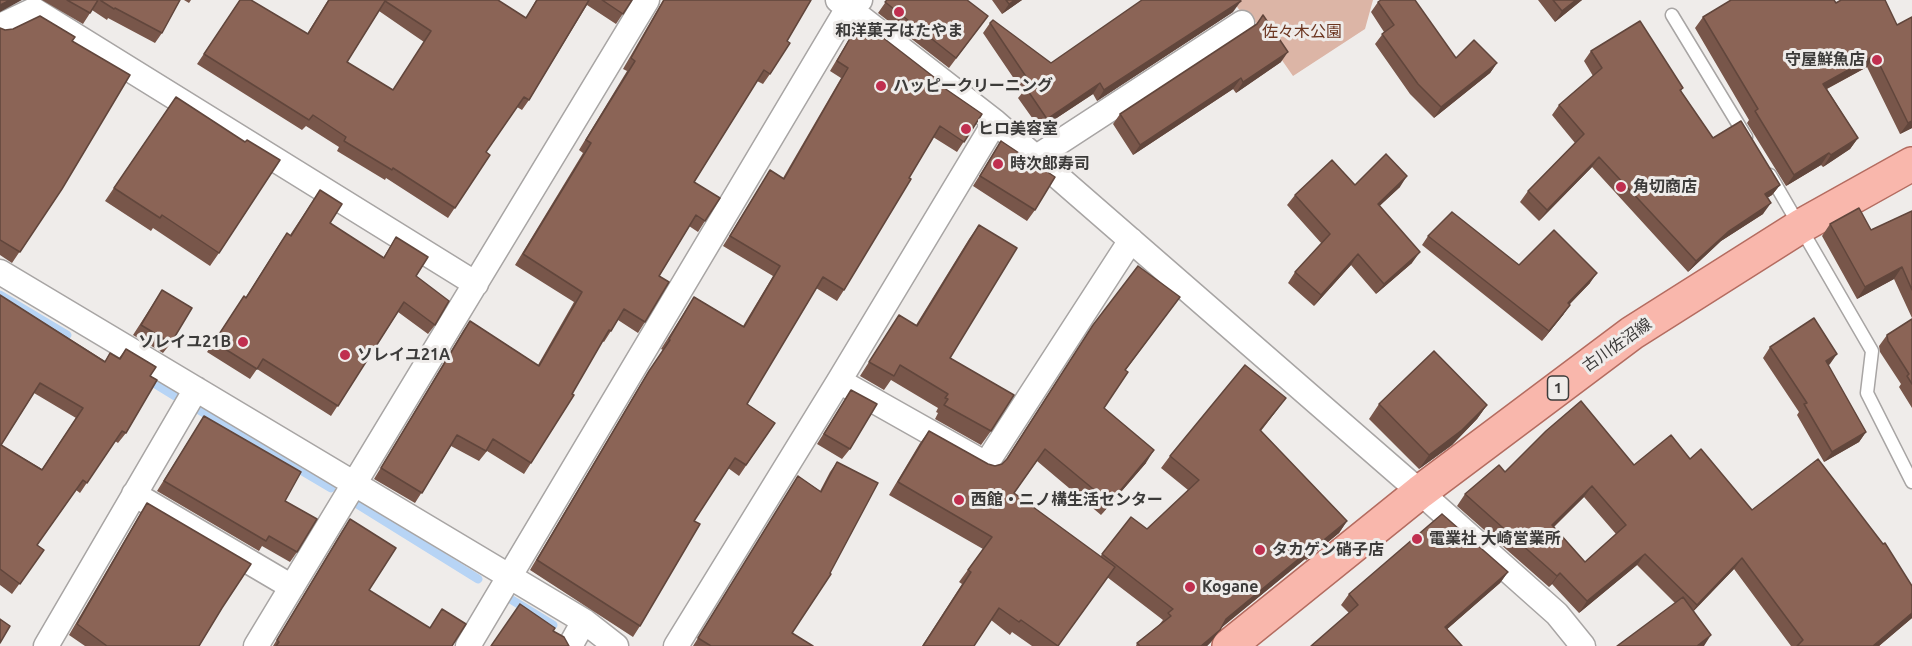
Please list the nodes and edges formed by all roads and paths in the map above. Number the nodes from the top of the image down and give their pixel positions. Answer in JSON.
{"nodes":[{"id":1,"x":647,"y":0,"type":"edge"},
{"id":2,"x":849,"y":3,"type":"edge"},
{"id":3,"x":1672,"y":15,"type":"dead end"},
{"id":4,"x":1242,"y":23,"type":"dead end"},
{"id":5,"x":0,"y":26,"type":"edge"},
{"id":6,"x":995,"y":123,"type":"junction"},
{"id":7,"x":1752,"y":146,"type":"edge"},
{"id":8,"x":1035,"y":158,"type":"junction"},
{"id":9,"x":1912,"y":164,"type":"edge"},
{"id":10,"x":1764,"y":166,"type":"edge"},
{"id":11,"x":1801,"y":226,"type":"junction"},
{"id":12,"x":1131,"y":240,"type":"junction"},
{"id":13,"x":0,"y":272,"type":"edge"},
{"id":14,"x":476,"y":284,"type":"junction"},
{"id":15,"x":839,"y":381,"type":"junction"},
{"id":16,"x":196,"y":389,"type":"junction"},
{"id":17,"x":1912,"y":482,"type":"edge"},
{"id":18,"x":355,"y":484,"type":"junction"},
{"id":19,"x":1420,"y":492,"type":"junction"},
{"id":20,"x":134,"y":494,"type":"junction"},
{"id":21,"x":509,"y":576,"type":"junction"},
{"id":22,"x":292,"y":586,"type":"junction"},
{"id":23,"x":584,"y":621,"type":"junction"},
{"id":24,"x":46,"y":646,"type":"edge"},
{"id":25,"x":256,"y":646,"type":"edge"},
{"id":26,"x":468,"y":646,"type":"edge"},
{"id":27,"x":570,"y":646,"type":"edge"},
{"id":28,"x":616,"y":646,"type":"edge"},
{"id":29,"x":676,"y":646,"type":"edge"},
{"id":30,"x":1229,"y":646,"type":"edge"},
{"id":31,"x":1583,"y":646,"type":"edge"}],
"edges":[{"from":1,"to":14,"type":"street"},
{"from":2,"to":6,"type":"street"},
{"from":2,"to":21,"type":"street"},
{"from":3,"to":7,"type":"lane"},
{"from":4,"to":8,"type":"street"},
{"from":5,"to":14,"type":"street"},
{"from":6,"to":8,"type":"street"},
{"from":6,"to":15,"type":"street"},
{"from":8,"to":12,"type":"street"},
{"from":9,"to":11,"type":"main road","name":"古川佐沼線","number":"1"},
{"from":10,"to":11,"type":"lane"},
{"from":11,"to":17,"type":"lane"},
{"from":11,"to":19,"type":"main road","name":"古川佐沼線","number":"1"},
{"from":12,"to":15,"type":"street"},
{"from":12,"to":19,"type":"street"},
{"from":13,"to":16,"type":"street"},
{"from":14,"to":18,"type":"street"},
{"from":15,"to":29,"type":"street"},
{"from":16,"to":18,"type":"street"},
{"from":16,"to":20,"type":"street"},
{"from":18,"to":21,"type":"street"},
{"from":18,"to":22,"type":"street"},
{"from":19,"to":30,"type":"main road","name":"古川佐沼線","number":"1"},
{"from":19,"to":31,"type":"street"},
{"from":20,"to":22,"type":"street"},
{"from":20,"to":24,"type":"street"},
{"from":21,"to":23,"type":"street"},
{"from":21,"to":26,"type":"street"},
{"from":22,"to":25,"type":"street"},
{"from":23,"to":27,"type":"street"},
{"from":23,"to":28,"type":"street"}]}
